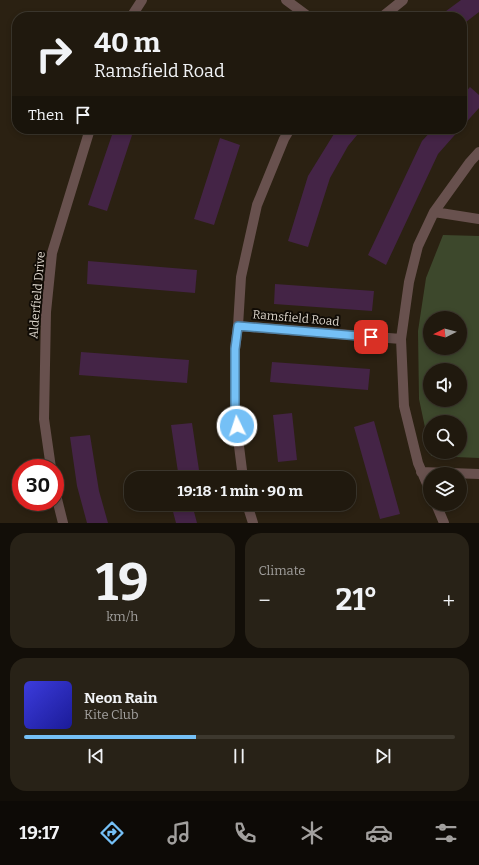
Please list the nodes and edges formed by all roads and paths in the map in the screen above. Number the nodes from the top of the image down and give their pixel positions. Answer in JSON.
{"nodes":[{"id":1,"x":142,"y":0,"type":"edge"},
{"id":2,"x":286,"y":0,"type":"edge"},
{"id":3,"x":403,"y":0,"type":"edge"},
{"id":4,"x":135,"y":12,"type":"edge"},
{"id":5,"x":302,"y":12,"type":"edge"},
{"id":6,"x":388,"y":12,"type":"edge"},
{"id":7,"x":88,"y":134,"type":"edge"},
{"id":8,"x":287,"y":134,"type":"edge"},
{"id":9,"x":479,"y":152,"type":"edge"},
{"id":10,"x":434,"y":212,"type":"junction"},
{"id":11,"x":479,"y":219,"type":"edge"},
{"id":12,"x":238,"y":326,"type":"junction"},
{"id":13,"x":401,"y":339,"type":"junction"},
{"id":14,"x":50,"y":459,"type":"edge"},
{"id":15,"x":242,"y":471,"type":"edge"},
{"id":16,"x":422,"y":472,"type":"joint"},
{"id":17,"x":479,"y":474,"type":"edge"},
{"id":18,"x":60,"y":511,"type":"edge"},
{"id":19,"x":249,"y":511,"type":"edge"},
{"id":20,"x":439,"y":511,"type":"edge"},
{"id":21,"x":63,"y":523,"type":"edge"},
{"id":22,"x":253,"y":523,"type":"edge"},
{"id":23,"x":444,"y":523,"type":"edge"}],
"edges":[{"from":1,"to":4,"type":"street"},
{"from":2,"to":5,"type":"street"},
{"from":3,"to":6,"type":"street"},
{"from":7,"to":14,"type":"street","name":"Alderfield Drive"},
{"from":8,"to":12,"type":"street"},
{"from":9,"to":10,"type":"street"},
{"from":10,"to":11,"type":"street"},
{"from":10,"to":13,"type":"street"},
{"from":12,"to":13,"type":"street","name":"Ramsfield Road"},
{"from":12,"to":15,"type":"street"},
{"from":13,"to":16,"type":"street"},
{"from":16,"to":17,"type":"street"},
{"from":18,"to":21,"type":"street"},
{"from":19,"to":22,"type":"street"},
{"from":20,"to":23,"type":"street"}]}
